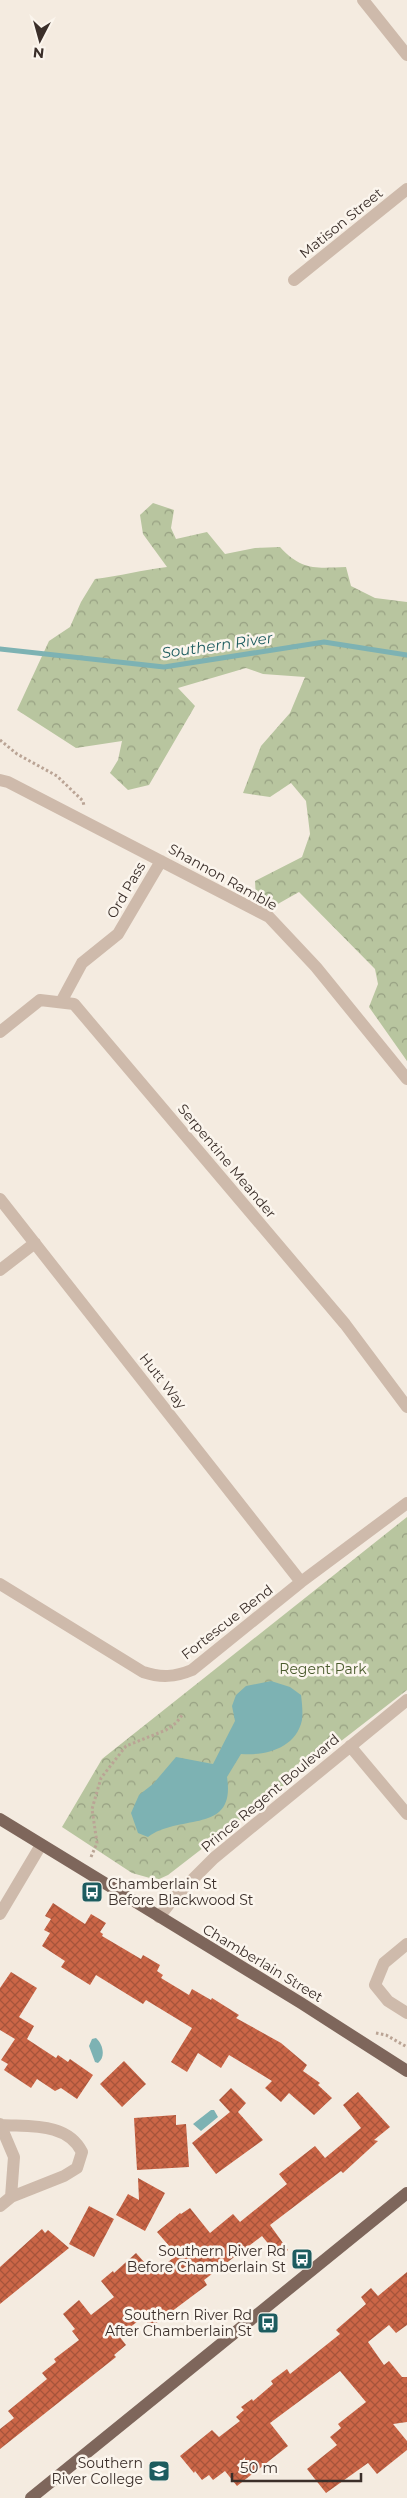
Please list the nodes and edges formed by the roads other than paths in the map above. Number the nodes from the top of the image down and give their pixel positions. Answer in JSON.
{"nodes":[{"id":1,"x":363,"y":0,"type":"edge"},
{"id":2,"x":407,"y":55,"type":"edge"},
{"id":3,"x":407,"y":189,"type":"edge"},
{"id":4,"x":294,"y":280,"type":"dead end"},
{"id":5,"x":0,"y":780,"type":"edge"},
{"id":6,"x":161,"y":861,"type":"junction"},
{"id":7,"x":61,"y":1002,"type":"junction"},
{"id":8,"x":0,"y":1032,"type":"edge"},
{"id":9,"x":407,"y":1079,"type":"edge"},
{"id":10,"x":0,"y":1199,"type":"edge"},
{"id":11,"x":34,"y":1243,"type":"junction"},
{"id":12,"x":0,"y":1270,"type":"edge"},
{"id":13,"x":407,"y":1407,"type":"edge"},
{"id":14,"x":407,"y":1503,"type":"edge"},
{"id":15,"x":301,"y":1582,"type":"junction"},
{"id":16,"x":0,"y":1584,"type":"edge"},
{"id":17,"x":407,"y":1700,"type":"edge"},
{"id":18,"x":350,"y":1746,"type":"junction"},
{"id":19,"x":407,"y":1814,"type":"edge"},
{"id":20,"x":0,"y":1819,"type":"edge"},
{"id":21,"x":41,"y":1845,"type":"junction"},
{"id":22,"x":0,"y":1914,"type":"edge"},
{"id":23,"x":159,"y":1917,"type":"junction"},
{"id":24,"x":407,"y":1944,"type":"edge"},
{"id":25,"x":407,"y":2013,"type":"edge"},
{"id":26,"x":407,"y":2072,"type":"edge"},
{"id":27,"x":0,"y":2124,"type":"edge"},
{"id":28,"x":407,"y":2193,"type":"edge"},
{"id":29,"x":11,"y":2196,"type":"junction"},
{"id":30,"x":0,"y":2206,"type":"edge"},
{"id":31,"x":31,"y":2498,"type":"edge"}],
"edges":[{"from":1,"to":2,"type":"street"},
{"from":3,"to":4,"type":"street","name":"Matison Street"},
{"from":5,"to":6,"type":"street","name":"Shannon Ramble"},
{"from":6,"to":7,"type":"street","name":"Ord Pass"},
{"from":6,"to":9,"type":"street","name":"Shannon Ramble"},
{"from":7,"to":8,"type":"street","name":"Serpentine Meander"},
{"from":7,"to":13,"type":"street","name":"Serpentine Meander"},
{"from":10,"to":11,"type":"street","name":"Hutt Way"},
{"from":11,"to":12,"type":"street"},
{"from":11,"to":15,"type":"street","name":"Hutt Way"},
{"from":14,"to":15,"type":"street","name":"Fortescue Bend"},
{"from":15,"to":16,"type":"street","name":"Fortescue Bend"},
{"from":17,"to":18,"type":"street","name":"Prince Regent Boulevard"},
{"from":18,"to":19,"type":"street"},
{"from":18,"to":23,"type":"street","name":"Prince Regent Boulevard"},
{"from":20,"to":21,"type":"main road","name":"Chamberlain Street"},
{"from":21,"to":22,"type":"street"},
{"from":21,"to":23,"type":"main road","name":"Chamberlain Street"},
{"from":23,"to":26,"type":"main road","name":"Chamberlain Street"},
{"from":24,"to":25,"type":"street"},
{"from":27,"to":29,"type":"street"},
{"from":27,"to":29,"type":"street"},
{"from":28,"to":31,"type":"main road"},
{"from":29,"to":30,"type":"street"}]}
